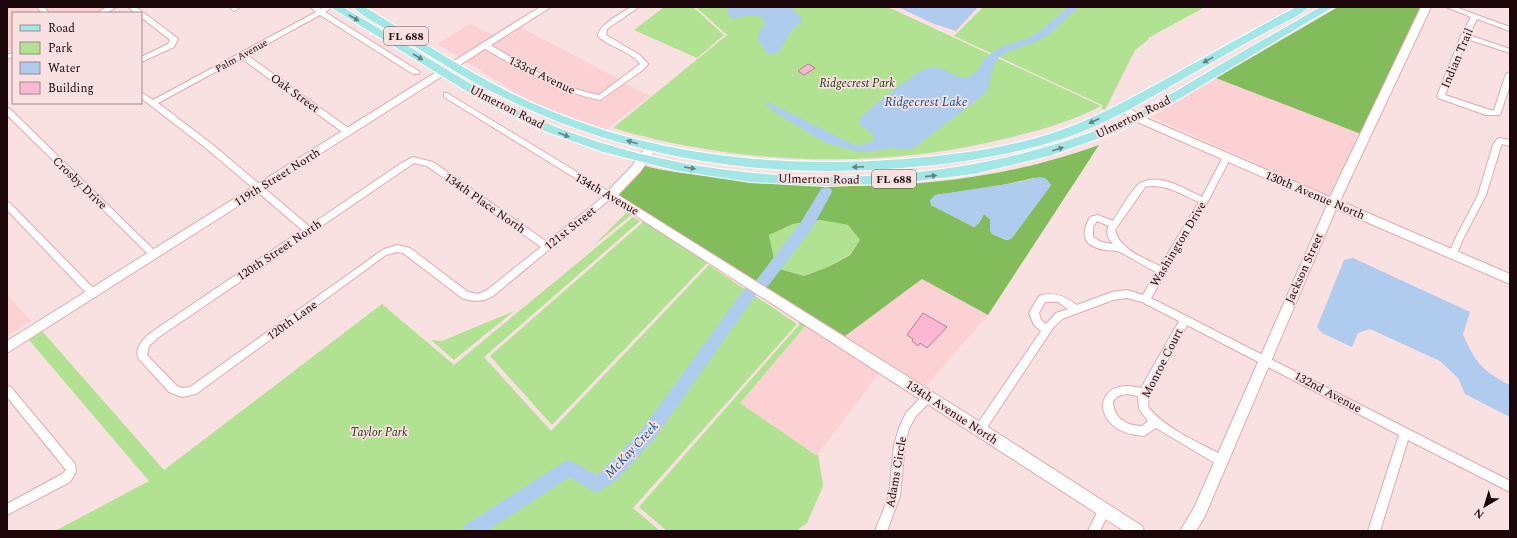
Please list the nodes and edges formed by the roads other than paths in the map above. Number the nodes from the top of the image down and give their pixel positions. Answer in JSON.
{"nodes":[{"id":1,"x":113,"y":7,"type":"edge"},
{"id":2,"x":313,"y":7,"type":"edge"},
{"id":3,"x":329,"y":7,"type":"edge"},
{"id":4,"x":335,"y":7,"type":"edge"},
{"id":5,"x":358,"y":7,"type":"edge"},
{"id":6,"x":546,"y":7,"type":"edge"},
{"id":7,"x":636,"y":7,"type":"edge"},
{"id":8,"x":1304,"y":7,"type":"edge"},
{"id":9,"x":1328,"y":7,"type":"edge"},
{"id":10,"x":1426,"y":7,"type":"edge"},
{"id":11,"x":1448,"y":7,"type":"edge"},
{"id":12,"x":102,"y":12,"type":"edge"},
{"id":13,"x":320,"y":12,"type":"junction"},
{"id":14,"x":142,"y":15,"type":"edge"},
{"id":15,"x":1475,"y":17,"type":"junction"},
{"id":16,"x":1510,"y":29,"type":"edge"},
{"id":17,"x":1258,"y":32,"type":"junction"},
{"id":18,"x":1465,"y":36,"type":"junction"},
{"id":19,"x":486,"y":46,"type":"junction"},
{"id":20,"x":1510,"y":51,"type":"edge"},
{"id":21,"x":242,"y":55,"type":"junction"},
{"id":22,"x":142,"y":60,"type":"edge"},
{"id":23,"x":454,"y":65,"type":"junction"},
{"id":24,"x":1217,"y":71,"type":"junction"},
{"id":25,"x":416,"y":72,"type":"dead end"},
{"id":26,"x":443,"y":72,"type":"junction"},
{"id":27,"x":1510,"y":74,"type":"edge"},
{"id":28,"x":142,"y":95,"type":"edge"},
{"id":29,"x":447,"y":95,"type":"dead end"},
{"id":30,"x":153,"y":103,"type":"junction"},
{"id":31,"x":1122,"y":108,"type":"junction"},
{"id":32,"x":7,"y":111,"type":"edge"},
{"id":33,"x":1137,"y":118,"type":"junction"},
{"id":34,"x":348,"y":132,"type":"junction"},
{"id":35,"x":1509,"y":142,"type":"edge"},
{"id":36,"x":651,"y":148,"type":"junction"},
{"id":37,"x":1227,"y":157,"type":"junction"},
{"id":38,"x":643,"y":159,"type":"junction"},
{"id":39,"x":423,"y":161,"type":"joint"},
{"id":40,"x":259,"y":189,"type":"junction"},
{"id":41,"x":610,"y":196,"type":"junction"},
{"id":42,"x":1204,"y":201,"type":"junction"},
{"id":43,"x":1333,"y":203,"type":"junction"},
{"id":44,"x":7,"y":205,"type":"edge"},
{"id":45,"x":1115,"y":225,"type":"junction"},
{"id":46,"x":308,"y":230,"type":"junction"},
{"id":47,"x":547,"y":246,"type":"junction"},
{"id":48,"x":403,"y":248,"type":"joint"},
{"id":49,"x":1119,"y":248,"type":"junction"},
{"id":50,"x":1453,"y":254,"type":"junction"},
{"id":51,"x":154,"y":255,"type":"junction"},
{"id":52,"x":1162,"y":271,"type":"junction"},
{"id":53,"x":1510,"y":279,"type":"edge"},
{"id":54,"x":93,"y":294,"type":"junction"},
{"id":55,"x":767,"y":294,"type":"joint"},
{"id":56,"x":1145,"y":299,"type":"junction"},
{"id":57,"x":1075,"y":309,"type":"junction"},
{"id":58,"x":1185,"y":319,"type":"junction"},
{"id":59,"x":1047,"y":330,"type":"junction"},
{"id":60,"x":7,"y":348,"type":"edge"},
{"id":61,"x":1266,"y":360,"type":"junction"},
{"id":62,"x":7,"y":390,"type":"edge"},
{"id":63,"x":182,"y":392,"type":"joint"},
{"id":64,"x":1144,"y":393,"type":"junction"},
{"id":65,"x":929,"y":396,"type":"junction"},
{"id":66,"x":1156,"y":421,"type":"junction"},
{"id":67,"x":980,"y":429,"type":"junction"},
{"id":68,"x":1405,"y":432,"type":"junction"},
{"id":69,"x":1222,"y":461,"type":"junction"},
{"id":70,"x":1510,"y":487,"type":"edge"},
{"id":71,"x":7,"y":510,"type":"edge"},
{"id":72,"x":1104,"y":510,"type":"junction"},
{"id":73,"x":881,"y":531,"type":"edge"},
{"id":74,"x":1094,"y":531,"type":"edge"},
{"id":75,"x":1137,"y":531,"type":"edge"},
{"id":76,"x":1187,"y":531,"type":"edge"},
{"id":77,"x":1374,"y":531,"type":"edge"}],
"edges":[{"from":1,"to":12,"type":"street"},
{"from":2,"to":13,"type":"street"},
{"from":3,"to":13,"type":"street","name":"Palm Avenue"},
{"from":4,"to":26,"type":"main road","name":"Ulmerton Road","number":"FL 688","one_way":true},
{"from":5,"to":23,"type":"main road","name":"Ulmerton Road","number":"FL 688"},
{"from":6,"to":19,"type":"street","name":"119th Street North"},
{"from":7,"to":19,"type":"street","name":"133rd Avenue"},
{"from":8,"to":17,"type":"main road","name":"Ulmerton Road","number":"FL 688"},
{"from":9,"to":24,"type":"main road","name":"Ulmerton Road","number":"FL 688"},
{"from":10,"to":43,"type":"street","name":"Jackson Street"},
{"from":11,"to":15,"type":"street"},
{"from":13,"to":21,"type":"street","name":"Palm Avenue"},
{"from":13,"to":25,"type":"street"},
{"from":14,"to":22,"type":"street"},
{"from":15,"to":16,"type":"street"},
{"from":15,"to":18,"type":"street","name":"Indian Trail"},
{"from":17,"to":24,"type":"main road"},
{"from":17,"to":31,"type":"main road","name":"Ulmerton Road","number":"FL 688","one_way":true},
{"from":18,"to":20,"type":"street"},
{"from":18,"to":27,"type":"street","name":"Indian Trail"},
{"from":19,"to":23,"type":"street","name":"119th Street North"},
{"from":21,"to":30,"type":"street","name":"Palm Avenue"},
{"from":21,"to":34,"type":"street","name":"Oak Street"},
{"from":23,"to":26,"type":"street","name":"119th Street North"},
{"from":36,"to":23,"type":"main road","name":"Ulmerton Road","number":"FL 688","one_way":true},
{"from":24,"to":33,"type":"main road","name":"Ulmerton Road","number":"FL 688"},
{"from":26,"to":34,"type":"street","name":"119th Street North"},
{"from":26,"to":38,"type":"main road","name":"Ulmerton Road","number":"FL 688","one_way":true},
{"from":28,"to":30,"type":"street"},
{"from":29,"to":41,"type":"street","name":"134th Avenue"},
{"from":30,"to":40,"type":"street"},
{"from":31,"to":33,"type":"street","name":"130th Avenue North"},
{"from":31,"to":36,"type":"main road","name":"Ulmerton Road","number":"FL 688","one_way":true},
{"from":32,"to":51,"type":"street","name":"Crosby Drive"},
{"from":33,"to":37,"type":"street","name":"130th Avenue North"},
{"from":38,"to":33,"type":"main road","name":"Ulmerton Road","number":"FL 688","one_way":true},
{"from":34,"to":40,"type":"street","name":"119th Street North"},
{"from":35,"to":50,"type":"street"},
{"from":36,"to":38,"type":"street","name":"121st Street"},
{"from":37,"to":42,"type":"street","name":"Washington Drive"},
{"from":37,"to":43,"type":"street","name":"130th Avenue North"},
{"from":38,"to":41,"type":"street","name":"121st Street"},
{"from":39,"to":46,"type":"street","name":"120th Street North"},
{"from":39,"to":47,"type":"street","name":"134th Place North"},
{"from":40,"to":46,"type":"street"},
{"from":40,"to":51,"type":"street","name":"119th Street North"},
{"from":41,"to":47,"type":"street","name":"121st Street"},
{"from":41,"to":55,"type":"street","name":"134th Avenue"},
{"from":42,"to":45,"type":"street"},
{"from":42,"to":52,"type":"street","name":"Washington Drive"},
{"from":43,"to":50,"type":"street","name":"130th Avenue North"},
{"from":43,"to":61,"type":"street","name":"Jackson Street"},
{"from":44,"to":54,"type":"street"},
{"from":45,"to":49,"type":"street"},
{"from":45,"to":49,"type":"street"},
{"from":46,"to":63,"type":"street","name":"120th Street North"},
{"from":47,"to":48,"type":"street","name":"121st Street"},
{"from":48,"to":63,"type":"street","name":"120th Lane"},
{"from":49,"to":52,"type":"street"},
{"from":50,"to":53,"type":"street","name":"130th Avenue North"},
{"from":51,"to":54,"type":"street","name":"119th Street North"},
{"from":52,"to":56,"type":"street","name":"Washington Drive"},
{"from":54,"to":60,"type":"street","name":"119th Street North"},
{"from":55,"to":65,"type":"street","name":"134th Avenue North"},
{"from":56,"to":57,"type":"street","name":"Washington Drive"},
{"from":56,"to":58,"type":"street","name":"132nd Avenue"},
{"from":57,"to":59,"type":"street","name":"Washington Drive"},
{"from":57,"to":59,"type":"street"},
{"from":58,"to":61,"type":"street","name":"132nd Avenue"},
{"from":58,"to":64,"type":"street","name":"Monroe Court"},
{"from":59,"to":67,"type":"street","name":"Washington Drive"},
{"from":61,"to":68,"type":"street","name":"132nd Avenue"},
{"from":61,"to":69,"type":"street","name":"Jackson Street"},
{"from":62,"to":71,"type":"street"},
{"from":64,"to":66,"type":"street","name":"Monroe Court"},
{"from":64,"to":66,"type":"street"},
{"from":65,"to":67,"type":"street","name":"134th Avenue North"},
{"from":65,"to":73,"type":"street","name":"Adams Circle"},
{"from":66,"to":69,"type":"street","name":"Monroe Court"},
{"from":67,"to":72,"type":"street","name":"134th Avenue North"},
{"from":68,"to":70,"type":"street","name":"132nd Avenue"},
{"from":68,"to":77,"type":"street"},
{"from":69,"to":76,"type":"street","name":"Jackson Street"},
{"from":72,"to":74,"type":"street"},
{"from":72,"to":75,"type":"street","name":"134th Avenue North"}]}
